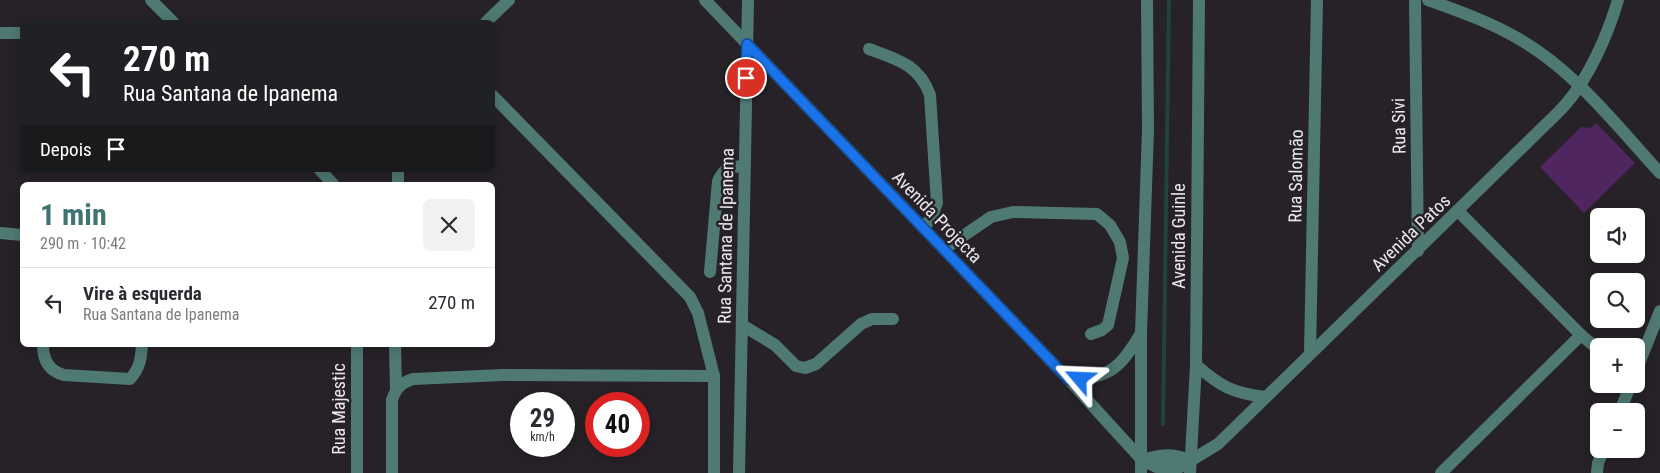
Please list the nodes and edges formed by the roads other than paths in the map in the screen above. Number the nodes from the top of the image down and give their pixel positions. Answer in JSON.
{"nodes":[{"id":1,"x":151,"y":0,"type":"edge"},
{"id":2,"x":509,"y":0,"type":"edge"},
{"id":3,"x":705,"y":0,"type":"edge"},
{"id":4,"x":748,"y":0,"type":"edge"},
{"id":5,"x":1147,"y":0,"type":"edge"},
{"id":6,"x":1199,"y":0,"type":"edge"},
{"id":7,"x":1317,"y":0,"type":"edge"},
{"id":8,"x":1415,"y":0,"type":"edge"},
{"id":9,"x":1428,"y":0,"type":"edge"},
{"id":10,"x":1618,"y":0,"type":"edge"},
{"id":11,"x":171,"y":20,"type":"edge"},
{"id":12,"x":488,"y":20,"type":"edge"},
{"id":13,"x":0,"y":33,"type":"edge"},
{"id":14,"x":20,"y":33,"type":"edge"},
{"id":15,"x":747,"y":44,"type":"junction"},
{"id":16,"x":869,"y":49,"type":"dead end"},
{"id":17,"x":1579,"y":85,"type":"junction"},
{"id":18,"x":495,"y":98,"type":"edge"},
{"id":19,"x":745,"y":166,"type":"junction"},
{"id":20,"x":322,"y":172,"type":"edge"},
{"id":21,"x":1660,"y":173,"type":"edge"},
{"id":22,"x":331,"y":182,"type":"edge"},
{"id":23,"x":1458,"y":212,"type":"junction"},
{"id":24,"x":924,"y":228,"type":"junction"},
{"id":25,"x":0,"y":233,"type":"edge"},
{"id":26,"x":20,"y":235,"type":"edge"},
{"id":27,"x":944,"y":249,"type":"junction"},
{"id":28,"x":1418,"y":251,"type":"junction"},
{"id":29,"x":710,"y":272,"type":"dead end"},
{"id":30,"x":1660,"y":311,"type":"edge"},
{"id":31,"x":893,"y":320,"type":"dead end"},
{"id":32,"x":742,"y":325,"type":"junction"},
{"id":33,"x":1141,"y":333,"type":"junction"},
{"id":34,"x":1091,"y":334,"type":"dead end"},
{"id":35,"x":1581,"y":335,"type":"junction"},
{"id":36,"x":1590,"y":342,"type":"edge"},
{"id":37,"x":43,"y":347,"type":"edge"},
{"id":38,"x":142,"y":347,"type":"edge"},
{"id":39,"x":357,"y":347,"type":"edge"},
{"id":40,"x":395,"y":347,"type":"edge"},
{"id":41,"x":1645,"y":348,"type":"edge"},
{"id":42,"x":1310,"y":353,"type":"junction"},
{"id":43,"x":1196,"y":365,"type":"junction"},
{"id":44,"x":714,"y":376,"type":"junction"},
{"id":45,"x":1069,"y":380,"type":"junction"},
{"id":46,"x":396,"y":390,"type":"junction"},
{"id":47,"x":1264,"y":397,"type":"junction"},
{"id":48,"x":1601,"y":458,"type":"edge"},
{"id":49,"x":1142,"y":460,"type":"junction"},
{"id":50,"x":1190,"y":467,"type":"edge"},
{"id":51,"x":357,"y":473,"type":"edge"},
{"id":52,"x":392,"y":473,"type":"edge"},
{"id":53,"x":714,"y":473,"type":"edge"},
{"id":54,"x":739,"y":473,"type":"edge"},
{"id":55,"x":1141,"y":473,"type":"edge"},
{"id":56,"x":1441,"y":473,"type":"edge"},
{"id":57,"x":1597,"y":473,"type":"edge"}],
"edges":[{"from":1,"to":11,"type":"street"},
{"from":2,"to":12,"type":"street"},
{"from":3,"to":15,"type":"street","name":"Avenida Projecta"},
{"from":4,"to":15,"type":"street","name":"Rua Santana de Ipanema"},
{"from":5,"to":33,"type":"street","name":"Avenida Guinle"},
{"from":6,"to":43,"type":"street","name":"Avenida Guinle"},
{"from":7,"to":42,"type":"street","name":"Rua Salomão"},
{"from":8,"to":28,"type":"street","name":"Rua Sivi"},
{"from":9,"to":17,"type":"street"},
{"from":10,"to":17,"type":"street","name":"Avenida Patos"},
{"from":13,"to":14,"type":"street"},
{"from":15,"to":19,"type":"street","name":"Rua Santana de Ipanema"},
{"from":15,"to":24,"type":"street","name":"Avenida Projecta"},
{"from":16,"to":24,"type":"street"},
{"from":17,"to":21,"type":"street"},
{"from":17,"to":23,"type":"street","name":"Avenida Patos"},
{"from":18,"to":44,"type":"street"},
{"from":19,"to":29,"type":"street"},
{"from":19,"to":32,"type":"street","name":"Rua Santana de Ipanema"},
{"from":20,"to":22,"type":"street"},
{"from":23,"to":28,"type":"street","name":"Avenida Patos"},
{"from":23,"to":35,"type":"street"},
{"from":24,"to":27,"type":"street","name":"Avenida Projecta"},
{"from":25,"to":26,"type":"street"},
{"from":27,"to":34,"type":"street"},
{"from":27,"to":45,"type":"street","name":"Avenida Projecta"},
{"from":28,"to":42,"type":"street","name":"Avenida Patos"},
{"from":30,"to":41,"type":"street"},
{"from":31,"to":32,"type":"street"},
{"from":32,"to":54,"type":"street","name":"Rua Santana de Ipanema"},
{"from":33,"to":45,"type":"street"},
{"from":33,"to":49,"type":"street","name":"Avenida Guinle"},
{"from":35,"to":36,"type":"street"},
{"from":35,"to":56,"type":"street"},
{"from":37,"to":38,"type":"street"},
{"from":39,"to":51,"type":"street","name":"Rua Majestic"},
{"from":40,"to":46,"type":"street"},
{"from":42,"to":47,"type":"street","name":"Avenida Patos"},
{"from":43,"to":47,"type":"street"},
{"from":43,"to":50,"type":"street","name":"Avenida Guinle"},
{"from":44,"to":46,"type":"street"},
{"from":44,"to":53,"type":"street"},
{"from":45,"to":49,"type":"street","name":"Avenida Projecta"},
{"from":46,"to":52,"type":"street"},
{"from":47,"to":50,"type":"street","name":"Avenida Patos"},
{"from":48,"to":57,"type":"street"},
{"from":49,"to":50,"type":"street"},
{"from":49,"to":55,"type":"street","name":"Avenida Guinle"}]}
